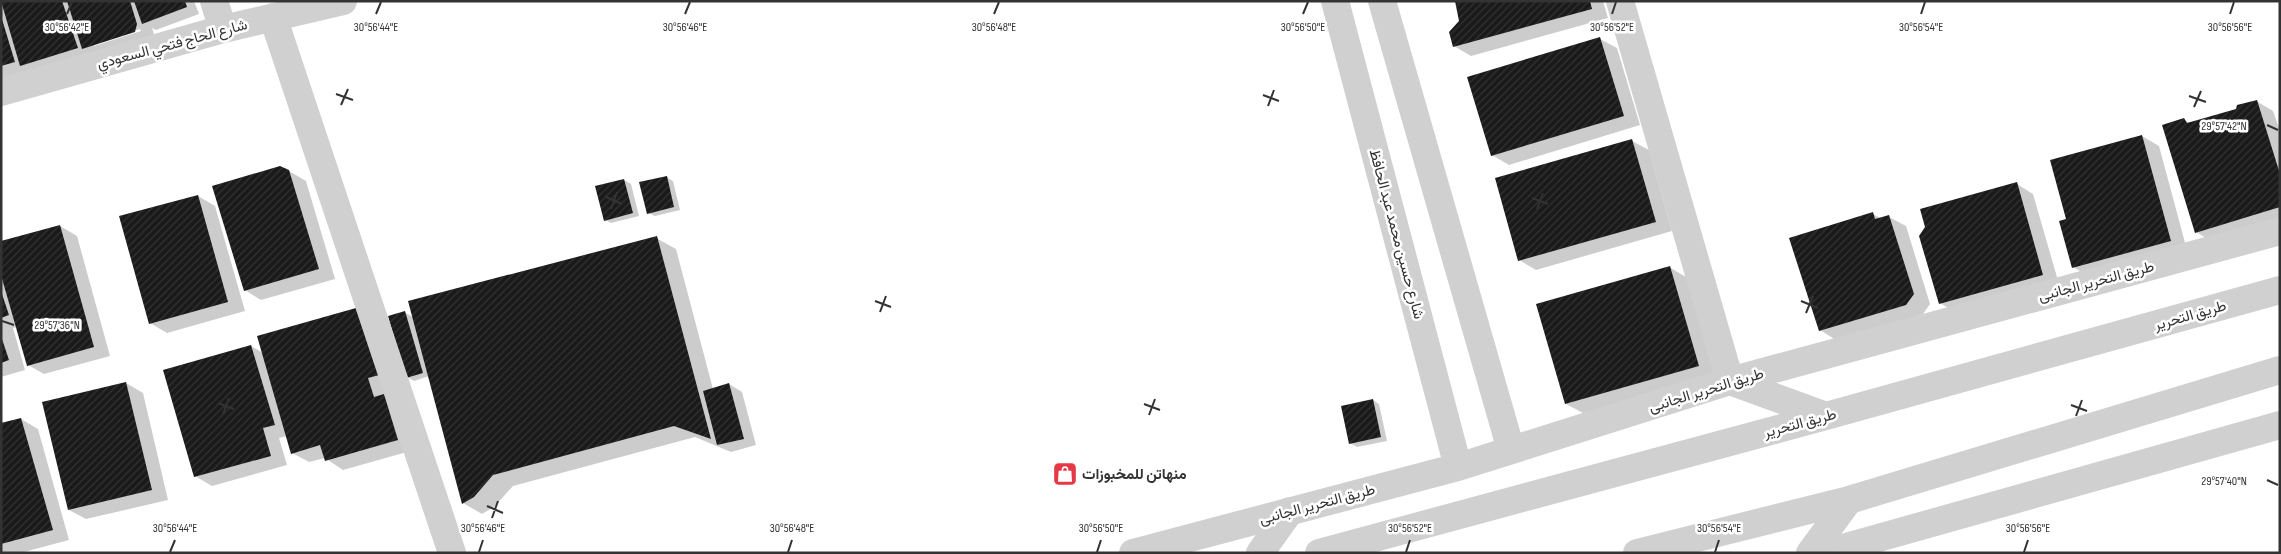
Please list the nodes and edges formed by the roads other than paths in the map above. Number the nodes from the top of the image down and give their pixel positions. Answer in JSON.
{"nodes":[{"id":1,"x":214,"y":1,"type":"edge"},
{"id":2,"x":343,"y":1,"type":"edge"},
{"id":3,"x":1335,"y":1,"type":"edge"},
{"id":4,"x":1382,"y":1,"type":"edge"},
{"id":5,"x":1620,"y":1,"type":"edge"},
{"id":6,"x":272,"y":17,"type":"junction"},
{"id":7,"x":222,"y":29,"type":"junction"},
{"id":8,"x":1,"y":92,"type":"edge"},
{"id":9,"x":2280,"y":231,"type":"edge"},
{"id":10,"x":2280,"y":290,"type":"edge"},
{"id":11,"x":2280,"y":370,"type":"edge"},
{"id":12,"x":1730,"y":381,"type":"junction"},
{"id":13,"x":1826,"y":416,"type":"junction"},
{"id":14,"x":2280,"y":426,"type":"edge"},
{"id":15,"x":1512,"y":450,"type":"junction"},
{"id":16,"x":1458,"y":467,"type":"junction"},
{"id":17,"x":1849,"y":500,"type":"junction"},
{"id":18,"x":1290,"y":511,"type":"junction"},
{"id":19,"x":452,"y":553,"type":"edge"},
{"id":20,"x":1134,"y":553,"type":"edge"},
{"id":21,"x":1260,"y":553,"type":"edge"},
{"id":22,"x":1319,"y":553,"type":"edge"},
{"id":23,"x":1636,"y":553,"type":"edge"},
{"id":24,"x":1810,"y":553,"type":"edge"},
{"id":25,"x":1825,"y":553,"type":"edge"}],
"edges":[{"from":1,"to":7,"type":"street"},
{"from":2,"to":6,"type":"street","name":"شارع الحاج فتحي السعودي"},
{"from":3,"to":16,"type":"street","name":"شارع حسين محمد عبد الحافظ"},
{"from":4,"to":15,"type":"street"},
{"from":5,"to":12,"type":"street"},
{"from":6,"to":7,"type":"street","name":"شارع الحاج فتحي السعودي"},
{"from":6,"to":19,"type":"street"},
{"from":7,"to":8,"type":"street","name":"شارع الحاج فتحي السعودي"},
{"from":9,"to":12,"type":"street","name":"طريق التحرير الجانبى"},
{"from":10,"to":13,"type":"street","name":"طريق التحرير"},
{"from":11,"to":17,"type":"street"},
{"from":12,"to":13,"type":"street"},
{"from":12,"to":15,"type":"street","name":"طريق التحرير الجانبى"},
{"from":13,"to":22,"type":"street","name":"طريق التحرير"},
{"from":14,"to":25,"type":"street"},
{"from":15,"to":16,"type":"street","name":"طريق التحرير الجانبى"},
{"from":16,"to":18,"type":"street","name":"طريق التحرير الجانبى"},
{"from":17,"to":23,"type":"street"},
{"from":17,"to":24,"type":"street"},
{"from":18,"to":20,"type":"street","name":"طريق التحرير الجانبى"},
{"from":18,"to":21,"type":"street"}]}
